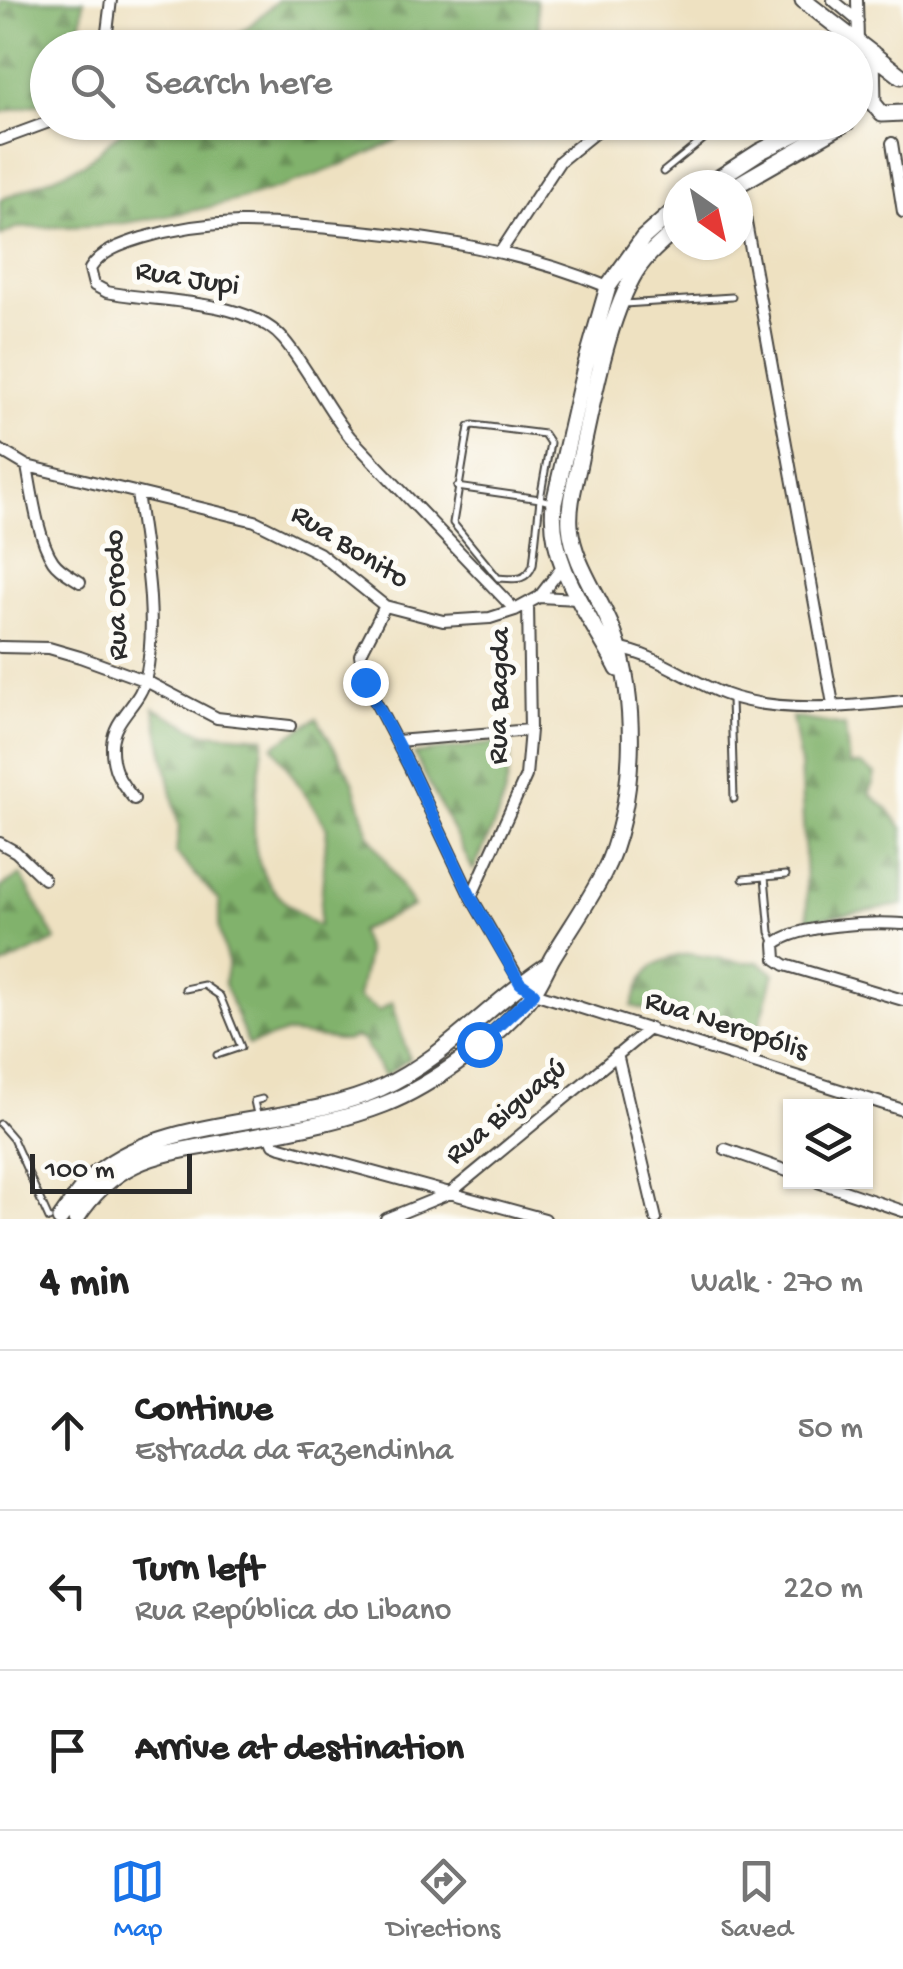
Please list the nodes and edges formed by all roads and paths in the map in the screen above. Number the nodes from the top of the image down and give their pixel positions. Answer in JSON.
{"nodes":[{"id":1,"x":111,"y":0,"type":"edge"},
{"id":2,"x":803,"y":0,"type":"edge"},
{"id":3,"x":834,"y":0,"type":"edge"},
{"id":4,"x":857,"y":0,"type":"edge"},
{"id":5,"x":858,"y":22,"type":"junction"},
{"id":6,"x":107,"y":30,"type":"edge"},
{"id":7,"x":842,"y":30,"type":"edge"},
{"id":8,"x":858,"y":30,"type":"edge"},
{"id":9,"x":873,"y":54,"type":"edge"},
{"id":10,"x":902,"y":76,"type":"edge"},
{"id":11,"x":873,"y":88,"type":"edge"},
{"id":12,"x":873,"y":94,"type":"edge"},
{"id":13,"x":876,"y":109,"type":"junction"},
{"id":14,"x":873,"y":110,"type":"edge"},
{"id":15,"x":903,"y":113,"type":"edge"},
{"id":16,"x":30,"y":129,"type":"edge"},
{"id":17,"x":0,"y":140,"type":"edge"},
{"id":18,"x":586,"y":140,"type":"edge"},
{"id":19,"x":703,"y":140,"type":"edge"},
{"id":20,"x":784,"y":140,"type":"edge"},
{"id":21,"x":815,"y":140,"type":"edge"},
{"id":22,"x":892,"y":143,"type":"dead end"},
{"id":23,"x":666,"y":170,"type":"edge"},
{"id":24,"x":733,"y":170,"type":"edge"},
{"id":25,"x":753,"y":175,"type":"edge"},
{"id":26,"x":903,"y":212,"type":"edge"},
{"id":27,"x":663,"y":221,"type":"edge"},
{"id":28,"x":663,"y":243,"type":"edge"},
{"id":29,"x":501,"y":251,"type":"junction"},
{"id":30,"x":752,"y":260,"type":"edge"},
{"id":31,"x":608,"y":287,"type":"junction"},
{"id":32,"x":732,"y":298,"type":"dead end"},
{"id":33,"x":620,"y":304,"type":"junction"},
{"id":34,"x":0,"y":450,"type":"edge"},
{"id":35,"x":27,"y":466,"type":"junction"},
{"id":36,"x":457,"y":487,"type":"junction"},
{"id":37,"x":137,"y":493,"type":"junction"},
{"id":38,"x":547,"y":501,"type":"junction"},
{"id":39,"x":562,"y":566,"type":"junction"},
{"id":40,"x":80,"y":582,"type":"dead end"},
{"id":41,"x":539,"y":597,"type":"junction"},
{"id":42,"x":580,"y":600,"type":"junction"},
{"id":43,"x":528,"y":604,"type":"junction"},
{"id":44,"x":385,"y":606,"type":"junction"},
{"id":45,"x":515,"y":610,"type":"junction"},
{"id":46,"x":0,"y":648,"type":"edge"},
{"id":47,"x":613,"y":648,"type":"junction"},
{"id":48,"x":146,"y":681,"type":"junction"},
{"id":49,"x":731,"y":696,"type":"junction"},
{"id":50,"x":903,"y":701,"type":"edge"},
{"id":51,"x":833,"y":704,"type":"junction"},
{"id":52,"x":290,"y":726,"type":"dead end"},
{"id":53,"x":530,"y":730,"type":"junction"},
{"id":54,"x":397,"y":740,"type":"junction"},
{"id":55,"x":134,"y":799,"type":"dead end"},
{"id":56,"x":734,"y":799,"type":"dead end"},
{"id":57,"x":0,"y":843,"type":"edge"},
{"id":58,"x":786,"y":875,"type":"dead end"},
{"id":59,"x":764,"y":877,"type":"junction"},
{"id":60,"x":44,"y":879,"type":"dead end"},
{"id":61,"x":743,"y":879,"type":"dead end"},
{"id":62,"x":471,"y":897,"type":"junction"},
{"id":63,"x":903,"y":924,"type":"edge"},
{"id":64,"x":775,"y":944,"type":"junction"},
{"id":65,"x":527,"y":988,"type":"junction"},
{"id":66,"x":185,"y":989,"type":"dead end"},
{"id":67,"x":903,"y":1000,"type":"edge"},
{"id":68,"x":650,"y":1028,"type":"junction"},
{"id":69,"x":617,"y":1054,"type":"junction"},
{"id":70,"x":217,"y":1055,"type":"dead end"},
{"id":71,"x":262,"y":1100,"type":"dead end"},
{"id":72,"x":903,"y":1110,"type":"edge"},
{"id":73,"x":0,"y":1124,"type":"edge"},
{"id":74,"x":265,"y":1125,"type":"junction"},
{"id":75,"x":724,"y":1149,"type":"dead end"},
{"id":76,"x":783,"y":1170,"type":"edge"},
{"id":77,"x":837,"y":1189,"type":"edge"},
{"id":78,"x":450,"y":1193,"type":"junction"},
{"id":79,"x":900,"y":1213,"type":"edge"},
{"id":80,"x":49,"y":1219,"type":"edge"},
{"id":81,"x":60,"y":1219,"type":"edge"},
{"id":82,"x":76,"y":1219,"type":"edge"},
{"id":83,"x":386,"y":1219,"type":"edge"},
{"id":84,"x":545,"y":1219,"type":"edge"},
{"id":85,"x":656,"y":1219,"type":"edge"}],
"edges":[{"from":1,"to":6,"type":"street"},
{"from":2,"to":7,"type":"main road"},
{"from":3,"to":5,"type":"street"},
{"from":4,"to":5,"type":"street"},
{"from":5,"to":8,"type":"street"},
{"from":9,"to":10,"type":"main road"},
{"from":10,"to":11,"type":"main road"},
{"from":12,"to":13,"type":"main road"},
{"from":13,"to":14,"type":"main road"},
{"from":13,"to":15,"type":"main road"},
{"from":16,"to":17,"type":"street"},
{"from":18,"to":29,"type":"street"},
{"from":19,"to":23,"type":"lane"},
{"from":20,"to":24,"type":"main road"},
{"from":21,"to":25,"type":"main road"},
{"from":22,"to":26,"type":"street"},
{"from":27,"to":31,"type":"main road"},
{"from":28,"to":33,"type":"main road"},
{"from":29,"to":31,"type":"street","name":"Rua Jupi"},
{"from":29,"to":45,"type":"street","name":"Rua Jupi"},
{"from":30,"to":51,"type":"street"},
{"from":31,"to":38,"type":"main road"},
{"from":32,"to":33,"type":"lane"},
{"from":33,"to":47,"type":"main road"},
{"from":34,"to":35,"type":"street","name":"Rua Bonito"},
{"from":35,"to":37,"type":"street","name":"Rua Bonito"},
{"from":35,"to":40,"type":"street"},
{"from":36,"to":38,"type":"lane"},
{"from":36,"to":38,"type":"lane"},
{"from":36,"to":38,"type":"lane"},
{"from":37,"to":44,"type":"street","name":"Rua Bonito"},
{"from":37,"to":48,"type":"street","name":"Rua Orodo"},
{"from":38,"to":39,"type":"main road"},
{"from":39,"to":41,"type":"street"},
{"from":39,"to":42,"type":"main road"},
{"from":41,"to":42,"type":"street"},
{"from":41,"to":43,"type":"street","name":"Rua Bonito"},
{"from":42,"to":47,"type":"main road"},
{"from":43,"to":45,"type":"street","name":"Rua Bonito"},
{"from":43,"to":53,"type":"street","name":"Rua Bagda"},
{"from":44,"to":45,"type":"street","name":"Rua Bonito"},
{"from":44,"to":54,"type":"street"},
{"from":46,"to":48,"type":"street"},
{"from":47,"to":49,"type":"street"},
{"from":47,"to":65,"type":"main road"},
{"from":48,"to":52,"type":"street"},
{"from":48,"to":55,"type":"street","name":"Rua Orodo"},
{"from":49,"to":51,"type":"street"},
{"from":49,"to":56,"type":"lane"},
{"from":50,"to":51,"type":"street"},
{"from":53,"to":54,"type":"street"},
{"from":53,"to":62,"type":"street","name":"Rua Bagda"},
{"from":54,"to":62,"type":"street"},
{"from":57,"to":60,"type":"street"},
{"from":58,"to":59,"type":"lane"},
{"from":59,"to":61,"type":"lane"},
{"from":59,"to":64,"type":"lane"},
{"from":62,"to":65,"type":"street"},
{"from":63,"to":64,"type":"street"},
{"from":64,"to":67,"type":"street"},
{"from":65,"to":68,"type":"street","name":"Rua Neropólis"},
{"from":65,"to":74,"type":"main road"},
{"from":66,"to":70,"type":"lane"},
{"from":68,"to":69,"type":"street","name":"Rua Biguaçú"},
{"from":68,"to":72,"type":"street","name":"Rua Neropólis"},
{"from":69,"to":78,"type":"street","name":"Rua Biguaçú"},
{"from":69,"to":85,"type":"street"},
{"from":71,"to":74,"type":"lane"},
{"from":73,"to":80,"type":"lane"},
{"from":74,"to":78,"type":"street"},
{"from":74,"to":81,"type":"main road"},
{"from":74,"to":82,"type":"main road"},
{"from":75,"to":76,"type":"street"},
{"from":77,"to":79,"type":"street"},
{"from":78,"to":83,"type":"street","name":"Rua Biguaçú"},
{"from":78,"to":84,"type":"street"}]}
